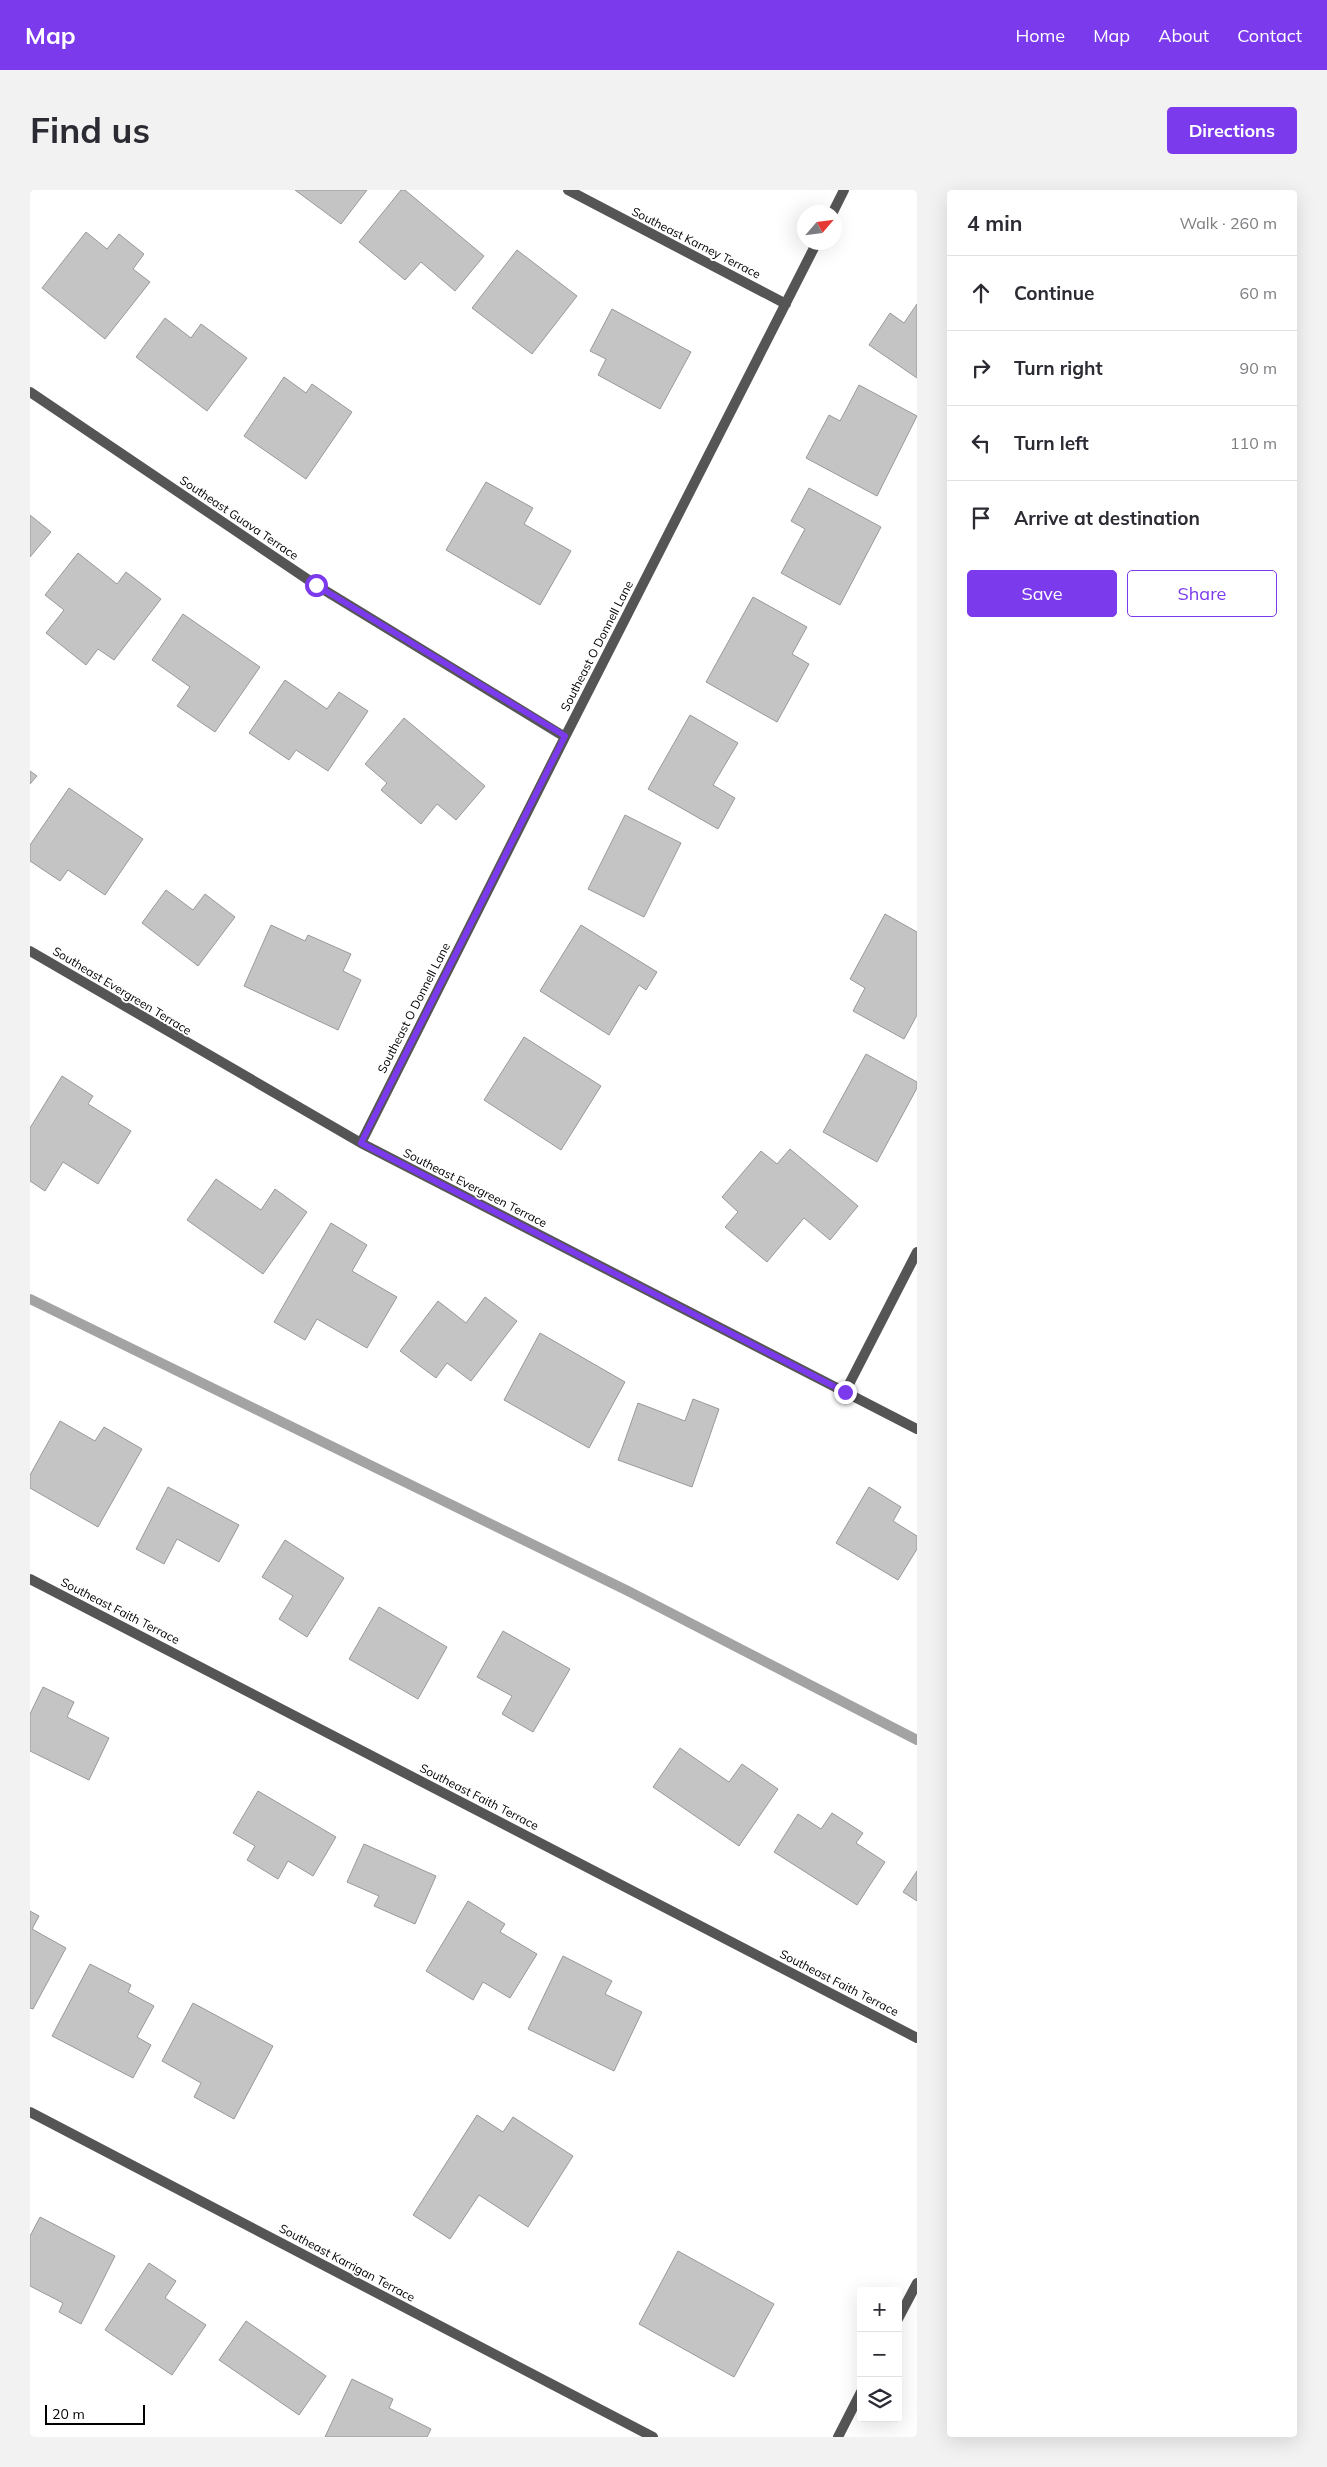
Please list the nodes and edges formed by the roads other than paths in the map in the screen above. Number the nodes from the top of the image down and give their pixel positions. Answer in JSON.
{"nodes":[{"id":1,"x":568,"y":190,"type":"edge"},
{"id":2,"x":844,"y":190,"type":"edge"},
{"id":3,"x":836,"y":205,"type":"edge"},
{"id":4,"x":814,"y":250,"type":"edge"},
{"id":5,"x":786,"y":304,"type":"junction"},
{"id":6,"x":30,"y":392,"type":"edge"},
{"id":7,"x":565,"y":736,"type":"junction"},
{"id":8,"x":30,"y":952,"type":"edge"},
{"id":9,"x":361,"y":1143,"type":"junction"},
{"id":10,"x":917,"y":1252,"type":"edge"},
{"id":11,"x":845,"y":1392,"type":"junction"},
{"id":12,"x":917,"y":1429,"type":"edge"},
{"id":13,"x":30,"y":1579,"type":"edge"},
{"id":14,"x":917,"y":2038,"type":"edge"},
{"id":15,"x":30,"y":2112,"type":"edge"},
{"id":16,"x":917,"y":2282,"type":"edge"},
{"id":17,"x":902,"y":2311,"type":"edge"},
{"id":18,"x":857,"y":2400,"type":"edge"},
{"id":19,"x":653,"y":2437,"type":"edge"},
{"id":20,"x":838,"y":2437,"type":"edge"}],
"edges":[{"from":1,"to":5,"type":"street","name":"Southeast Karney Terrace"},
{"from":2,"to":3,"type":"street"},
{"from":4,"to":5,"type":"street","name":"Southeast O Donnell Lane"},
{"from":5,"to":7,"type":"street","name":"Southeast O Donnell Lane"},
{"from":6,"to":7,"type":"street","name":"Southeast Guava Terrace"},
{"from":7,"to":9,"type":"street","name":"Southeast O Donnell Lane"},
{"from":8,"to":9,"type":"street","name":"Southeast Evergreen Terrace"},
{"from":9,"to":11,"type":"street","name":"Southeast Evergreen Terrace"},
{"from":10,"to":11,"type":"street"},
{"from":11,"to":12,"type":"street","name":"Southeast Evergreen Terrace"},
{"from":13,"to":14,"type":"street","name":"Southeast Faith Terrace"},
{"from":15,"to":19,"type":"street","name":"Southeast Karrigan Terrace"},
{"from":16,"to":17,"type":"street"},
{"from":18,"to":20,"type":"street"}]}
